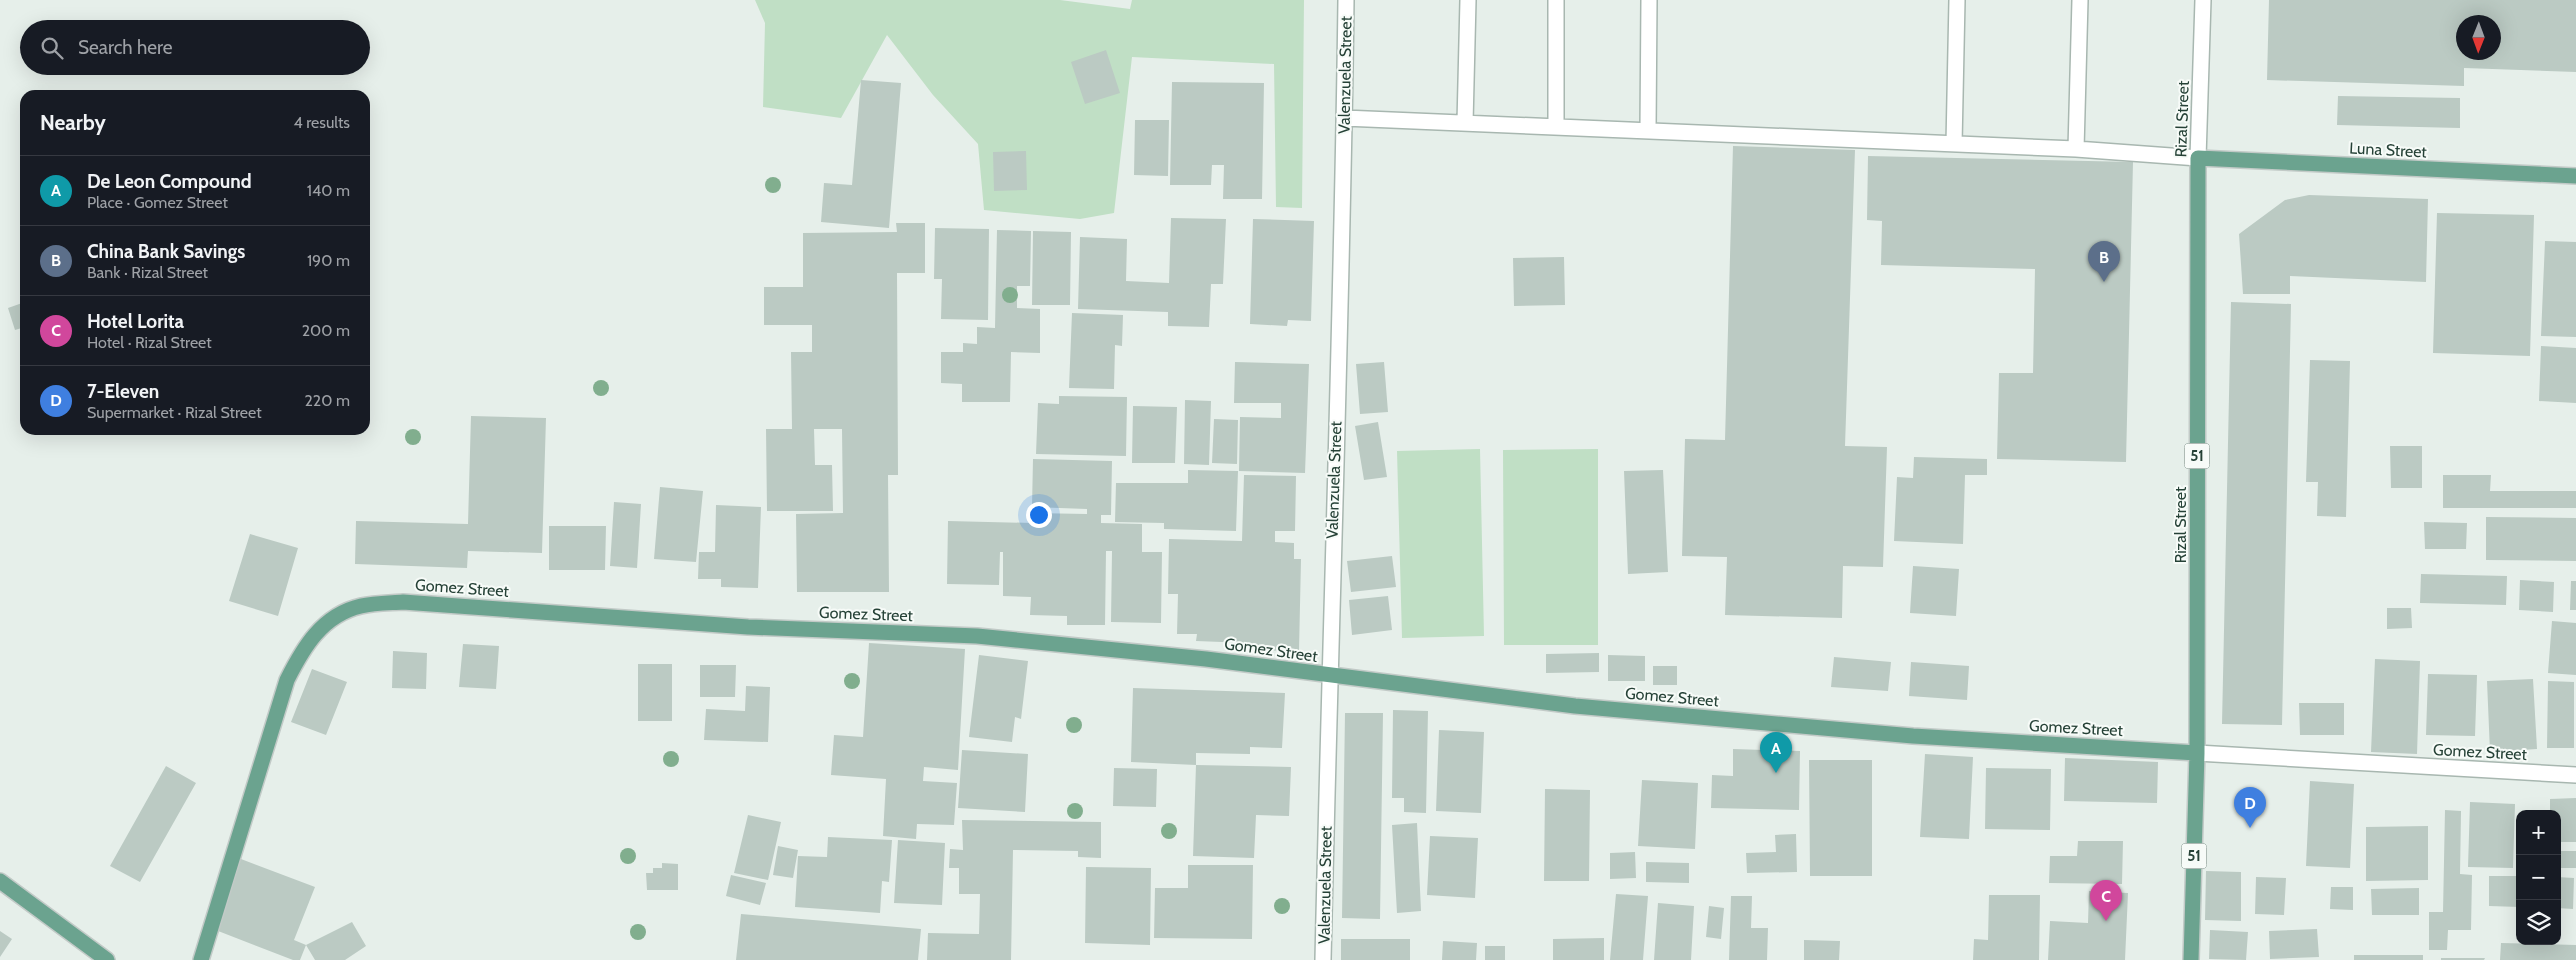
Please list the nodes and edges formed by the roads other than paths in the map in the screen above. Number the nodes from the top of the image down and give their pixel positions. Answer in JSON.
{"nodes":[{"id":1,"x":1346,"y":0,"type":"edge"},
{"id":2,"x":1468,"y":0,"type":"edge"},
{"id":3,"x":1556,"y":0,"type":"edge"},
{"id":4,"x":1649,"y":0,"type":"edge"},
{"id":5,"x":1957,"y":0,"type":"edge"},
{"id":6,"x":2080,"y":0,"type":"edge"},
{"id":7,"x":2203,"y":0,"type":"edge"},
{"id":8,"x":1344,"y":118,"type":"junction"},
{"id":9,"x":1466,"y":123,"type":"junction"},
{"id":10,"x":1556,"y":126,"type":"junction"},
{"id":11,"x":1648,"y":130,"type":"junction"},
{"id":12,"x":1954,"y":144,"type":"junction"},
{"id":13,"x":2076,"y":149,"type":"junction"},
{"id":14,"x":2198,"y":158,"type":"junction"},
{"id":15,"x":2576,"y":176,"type":"edge"},
{"id":16,"x":1329,"y":676,"type":"junction"},
{"id":17,"x":2197,"y":753,"type":"junction"},
{"id":18,"x":2576,"y":775,"type":"edge"},
{"id":19,"x":0,"y":881,"type":"edge"},
{"id":20,"x":107,"y":960,"type":"edge"},
{"id":21,"x":201,"y":960,"type":"edge"},
{"id":22,"x":1324,"y":960,"type":"edge"},
{"id":23,"x":2191,"y":960,"type":"edge"}],
"edges":[{"from":1,"to":8,"type":"street","name":"Valenzuela Street"},
{"from":2,"to":9,"type":"street"},
{"from":3,"to":10,"type":"street"},
{"from":4,"to":11,"type":"street"},
{"from":5,"to":12,"type":"street"},
{"from":6,"to":13,"type":"street"},
{"from":7,"to":14,"type":"street","name":"Rizal Street"},
{"from":8,"to":9,"type":"street"},
{"from":8,"to":16,"type":"street","name":"Valenzuela Street"},
{"from":9,"to":10,"type":"street"},
{"from":10,"to":11,"type":"street"},
{"from":11,"to":12,"type":"street"},
{"from":12,"to":13,"type":"street"},
{"from":13,"to":14,"type":"street"},
{"from":14,"to":15,"type":"main road","name":"Luna Street"},
{"from":14,"to":17,"type":"main road","name":"Rizal Street","number":"51"},
{"from":16,"to":17,"type":"main road","name":"Gomez Street"},
{"from":16,"to":21,"type":"main road","name":"Gomez Street"},
{"from":16,"to":22,"type":"street","name":"Valenzuela Street"},
{"from":17,"to":18,"type":"street","name":"Gomez Street"},
{"from":17,"to":23,"type":"main road","name":"Rizal Street","number":"51"},
{"from":19,"to":20,"type":"main road"}]}
